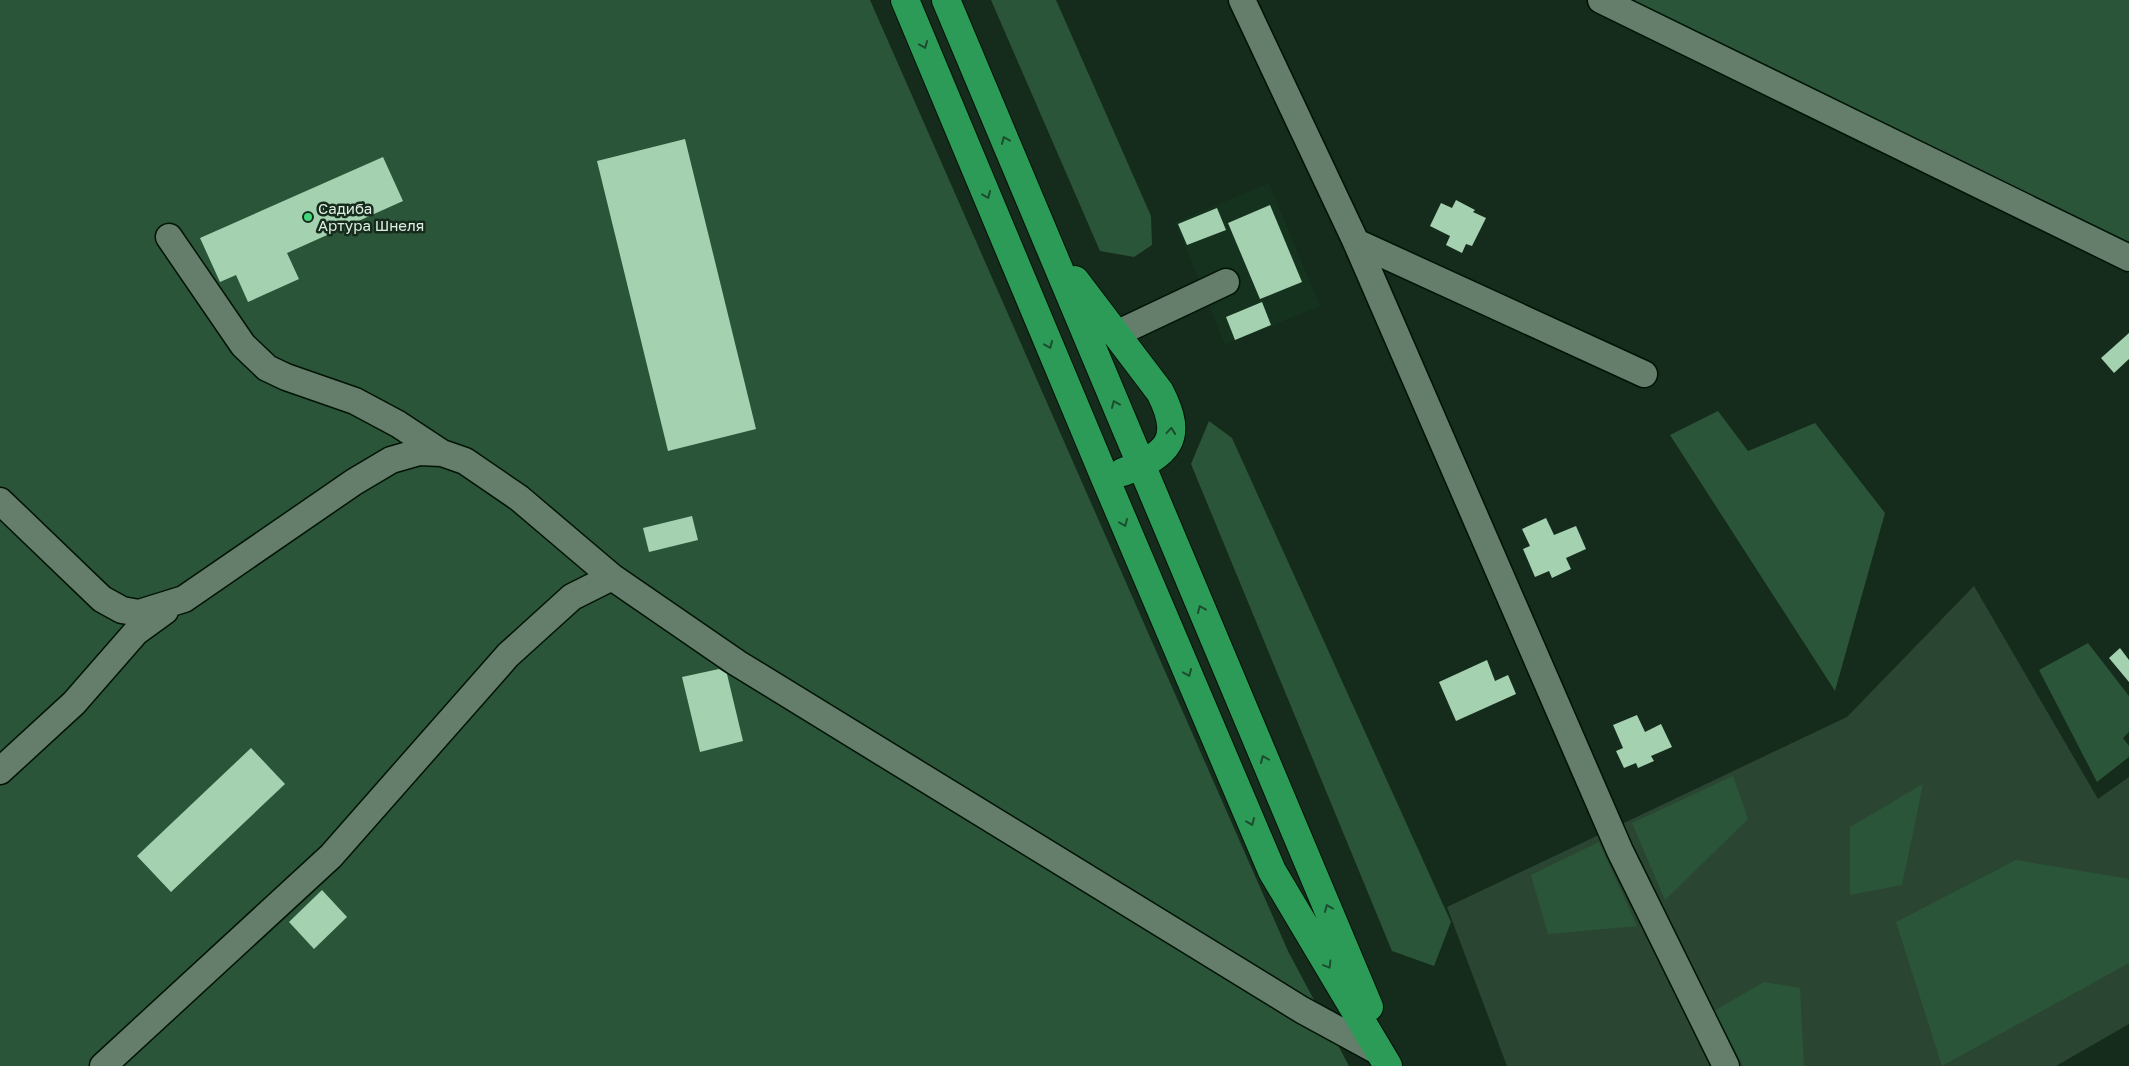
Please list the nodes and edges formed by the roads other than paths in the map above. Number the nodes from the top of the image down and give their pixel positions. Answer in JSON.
{"nodes":[{"id":1,"x":906,"y":0,"type":"edge"},
{"id":2,"x":946,"y":0,"type":"edge"},
{"id":3,"x":1242,"y":0,"type":"edge"},
{"id":4,"x":1601,"y":0,"type":"edge"},
{"id":5,"x":169,"y":237,"type":"dead end"},
{"id":6,"x":1356,"y":242,"type":"junction"},
{"id":7,"x":1051,"y":249,"type":"junction"},
{"id":8,"x":2129,"y":258,"type":"edge"},
{"id":9,"x":1226,"y":282,"type":"dead end"},
{"id":10,"x":1116,"y":334,"type":"junction"},
{"id":11,"x":1644,"y":374,"type":"dead end"},
{"id":12,"x":442,"y":453,"type":"junction"},
{"id":13,"x":1140,"y":465,"type":"junction"},
{"id":14,"x":1105,"y":478,"type":"junction"},
{"id":15,"x":0,"y":500,"type":"edge"},
{"id":16,"x":612,"y":577,"type":"junction"},
{"id":17,"x":184,"y":599,"type":"junction"},
{"id":18,"x":0,"y":771,"type":"edge"},
{"id":19,"x":1388,"y":1062,"type":"edge"},
{"id":20,"x":103,"y":1066,"type":"edge"},
{"id":21,"x":1726,"y":1066,"type":"edge"}],
"edges":[{"from":1,"to":14,"type":"highway","one_way":true},
{"from":7,"to":2,"type":"highway","one_way":true},
{"from":3,"to":6,"type":"street"},
{"from":4,"to":8,"type":"street"},
{"from":5,"to":12,"type":"street"},
{"from":6,"to":11,"type":"street"},
{"from":6,"to":21,"type":"street"},
{"from":7,"to":10,"type":"highway"},
{"from":13,"to":7,"type":"highway","one_way":true},
{"from":9,"to":10,"type":"street"},
{"from":13,"to":10,"type":"highway","one_way":true},
{"from":12,"to":16,"type":"street"},
{"from":12,"to":17,"type":"street"},
{"from":13,"to":14,"type":"highway"},
{"from":19,"to":13,"type":"highway","one_way":true},
{"from":14,"to":19,"type":"highway","one_way":true},
{"from":15,"to":17,"type":"street"},
{"from":16,"to":19,"type":"street"},
{"from":16,"to":20,"type":"street"},
{"from":17,"to":18,"type":"street"}]}
